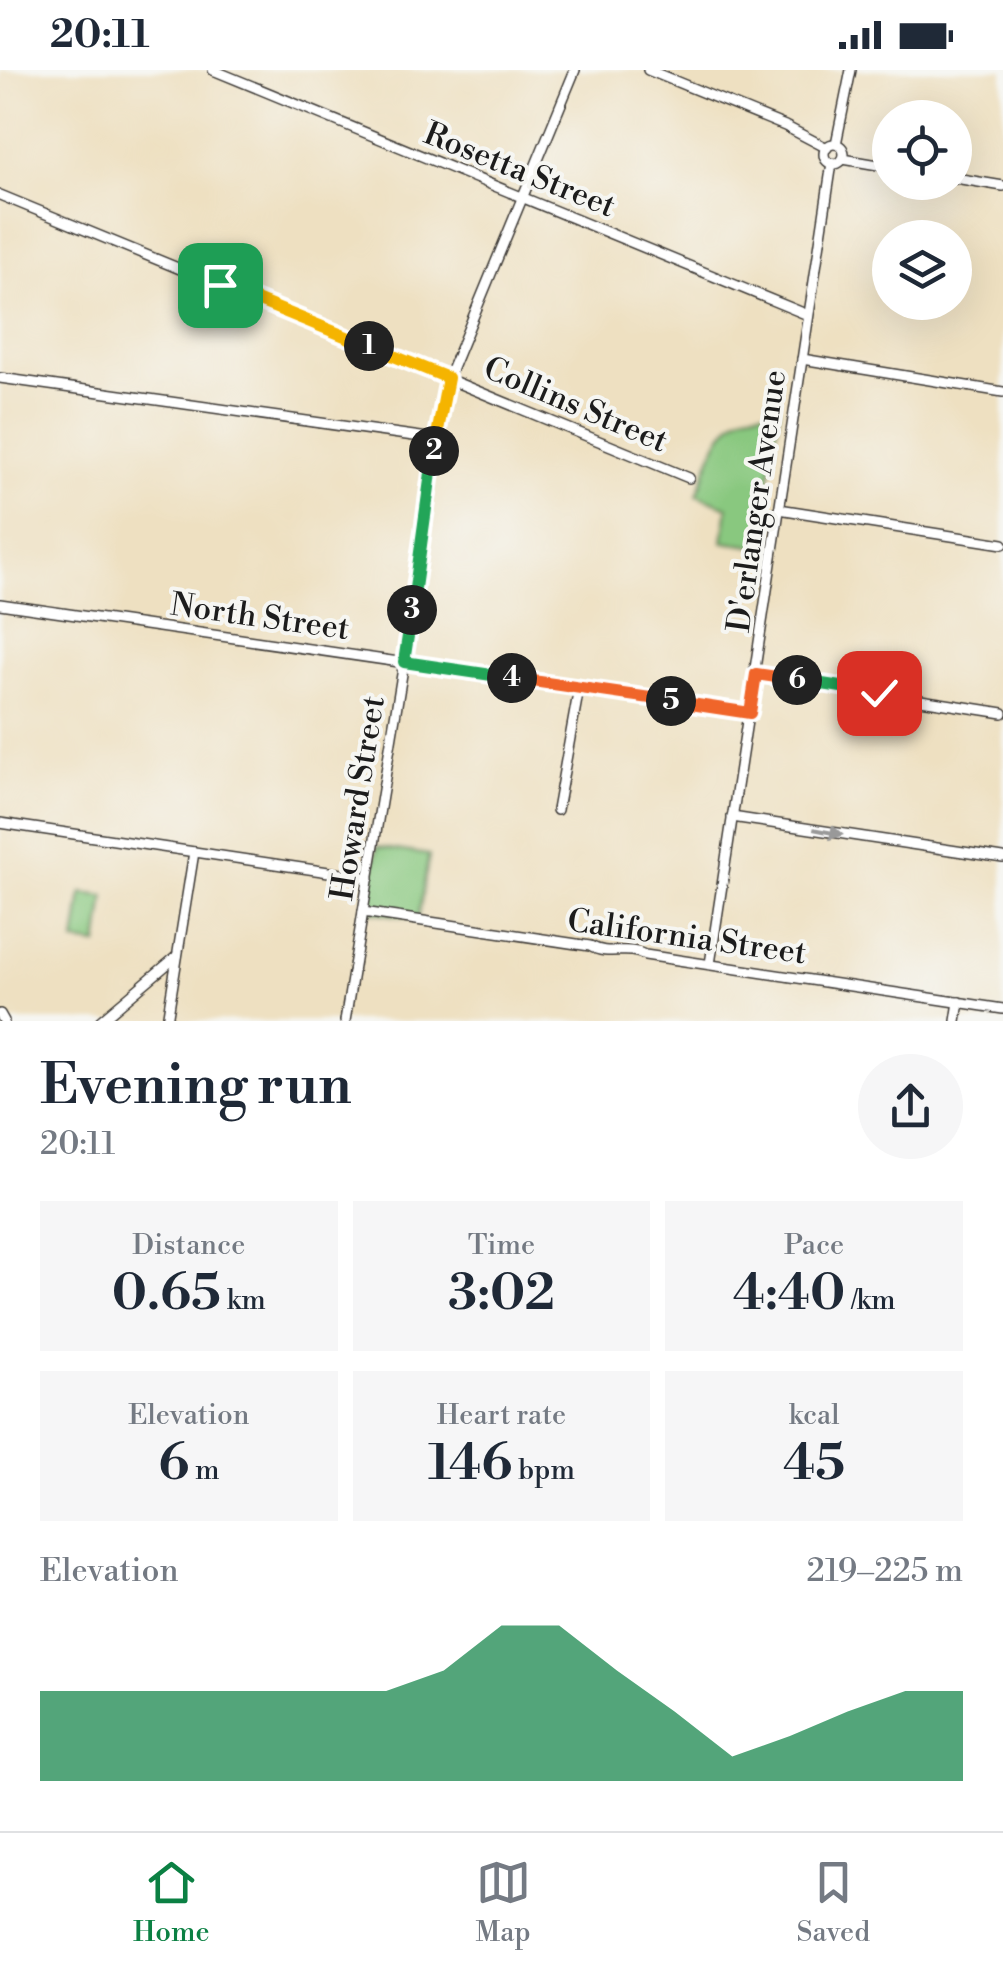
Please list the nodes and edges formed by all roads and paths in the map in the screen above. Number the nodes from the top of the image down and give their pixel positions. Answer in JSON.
{"nodes":[{"id":1,"x":212,"y":70,"type":"edge"},
{"id":2,"x":575,"y":70,"type":"edge"},
{"id":3,"x":648,"y":70,"type":"edge"},
{"id":4,"x":851,"y":70,"type":"edge"},
{"id":5,"x":831,"y":146,"type":"junction"},
{"id":6,"x":843,"y":159,"type":"junction"},
{"id":7,"x":832,"y":164,"type":"junction"},
{"id":8,"x":872,"y":164,"type":"edge"},
{"id":9,"x":972,"y":181,"type":"edge"},
{"id":10,"x":1003,"y":186,"type":"edge"},
{"id":11,"x":0,"y":195,"type":"edge"},
{"id":12,"x":524,"y":197,"type":"junction"},
{"id":13,"x":808,"y":314,"type":"junction"},
{"id":14,"x":802,"y":359,"type":"junction"},
{"id":15,"x":0,"y":378,"type":"edge"},
{"id":16,"x":448,"y":378,"type":"junction"},
{"id":17,"x":1003,"y":392,"type":"edge"},
{"id":18,"x":435,"y":439,"type":"junction"},
{"id":19,"x":688,"y":478,"type":"dead end"},
{"id":20,"x":779,"y":509,"type":"junction"},
{"id":21,"x":1003,"y":544,"type":"edge"},
{"id":22,"x":0,"y":604,"type":"edge"},
{"id":23,"x":404,"y":662,"type":"junction"},
{"id":24,"x":756,"y":674,"type":"junction"},
{"id":25,"x":579,"y":688,"type":"junction"},
{"id":26,"x":750,"y":713,"type":"junction"},
{"id":27,"x":1003,"y":713,"type":"edge"},
{"id":28,"x":558,"y":810,"type":"dead end"},
{"id":29,"x":732,"y":816,"type":"junction"},
{"id":30,"x":0,"y":823,"type":"edge"},
{"id":31,"x":194,"y":852,"type":"junction"},
{"id":32,"x":1003,"y":858,"type":"edge"},
{"id":33,"x":369,"y":878,"type":"junction"},
{"id":34,"x":363,"y":912,"type":"junction"},
{"id":35,"x":177,"y":956,"type":"junction"},
{"id":36,"x":710,"y":964,"type":"junction"},
{"id":37,"x":959,"y":1002,"type":"junction"},
{"id":38,"x":1003,"y":1009,"type":"edge"},
{"id":39,"x":0,"y":1014,"type":"edge"},
{"id":40,"x":4,"y":1021,"type":"edge"},
{"id":41,"x":100,"y":1021,"type":"edge"},
{"id":42,"x":167,"y":1021,"type":"edge"},
{"id":43,"x":345,"y":1021,"type":"edge"},
{"id":44,"x":956,"y":1021,"type":"edge"}],
"edges":[{"from":1,"to":12,"type":"street","name":"Rosetta Street"},
{"from":2,"to":12,"type":"street","name":"Howard Street"},
{"from":3,"to":5,"type":"street"},
{"from":4,"to":5,"type":"street"},
{"from":5,"to":6,"type":"street"},
{"from":5,"to":7,"type":"street"},
{"from":6,"to":7,"type":"street"},
{"from":6,"to":8,"type":"street"},
{"from":7,"to":13,"type":"street","name":"D'erlanger Avenue"},
{"from":9,"to":10,"type":"street"},
{"from":11,"to":16,"type":"street","name":"Collins Street"},
{"from":12,"to":13,"type":"street","name":"Rosetta Street"},
{"from":12,"to":16,"type":"street","name":"Howard Street"},
{"from":13,"to":14,"type":"street","name":"D'erlanger Avenue"},
{"from":14,"to":17,"type":"street"},
{"from":14,"to":20,"type":"street","name":"D'erlanger Avenue"},
{"from":15,"to":18,"type":"street"},
{"from":16,"to":18,"type":"street","name":"Howard Street"},
{"from":16,"to":19,"type":"street","name":"Collins Street"},
{"from":18,"to":23,"type":"street","name":"Howard Street"},
{"from":20,"to":21,"type":"street"},
{"from":20,"to":24,"type":"street","name":"D'erlanger Avenue"},
{"from":22,"to":23,"type":"street","name":"North Street"},
{"from":23,"to":25,"type":"street","name":"North Street"},
{"from":23,"to":33,"type":"street","name":"Howard Street"},
{"from":24,"to":26,"type":"street","name":"D'erlanger Avenue"},
{"from":24,"to":27,"type":"street"},
{"from":25,"to":26,"type":"street","name":"North Street"},
{"from":25,"to":28,"type":"street"},
{"from":26,"to":29,"type":"street","name":"D'erlanger Avenue"},
{"from":29,"to":32,"type":"street","one_way":true},
{"from":29,"to":36,"type":"street","name":"D'erlanger Avenue"},
{"from":30,"to":31,"type":"street"},
{"from":31,"to":33,"type":"street"},
{"from":31,"to":35,"type":"street"},
{"from":33,"to":34,"type":"street","name":"Howard Street"},
{"from":34,"to":36,"type":"street","name":"California Street"},
{"from":34,"to":43,"type":"street","name":"Howard Street"},
{"from":35,"to":41,"type":"street"},
{"from":35,"to":42,"type":"street"},
{"from":36,"to":37,"type":"street","name":"California Street"},
{"from":37,"to":38,"type":"street","name":"California Street"},
{"from":37,"to":44,"type":"street"},
{"from":39,"to":40,"type":"street"}]}
